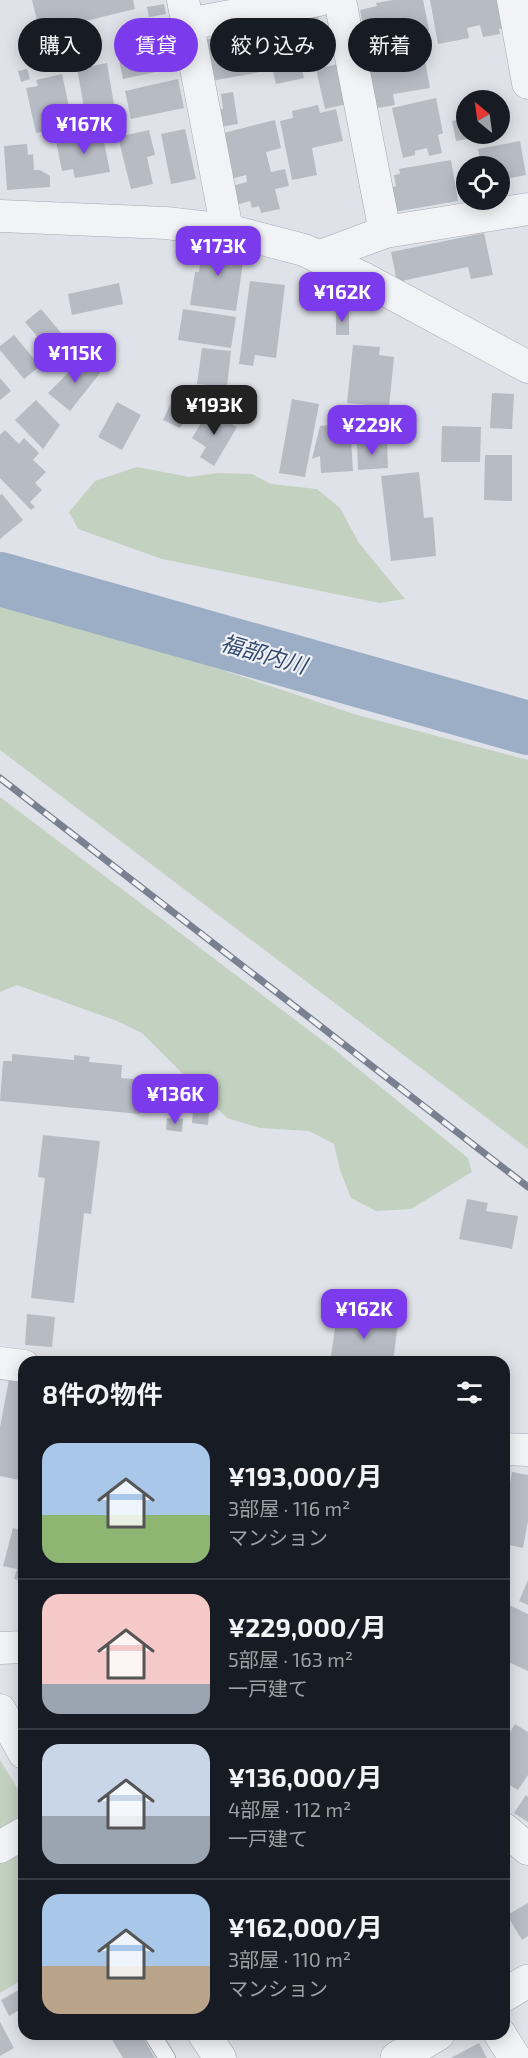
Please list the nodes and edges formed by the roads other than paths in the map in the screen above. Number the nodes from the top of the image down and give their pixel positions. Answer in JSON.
{"nodes":[{"id":1,"x":319,"y":0,"type":"edge"},
{"id":2,"x":340,"y":0,"type":"edge"},
{"id":3,"x":513,"y":0,"type":"edge"},
{"id":4,"x":185,"y":12,"type":"edge"},
{"id":5,"x":528,"y":83,"type":"edge"},
{"id":6,"x":528,"y":209,"type":"edge"},
{"id":7,"x":0,"y":216,"type":"edge"},
{"id":8,"x":227,"y":230,"type":"junction"},
{"id":9,"x":385,"y":232,"type":"junction"},
{"id":10,"x":318,"y":257,"type":"junction"},
{"id":11,"x":528,"y":367,"type":"edge"},
{"id":12,"x":0,"y":1363,"type":"edge"},
{"id":13,"x":18,"y":1365,"type":"edge"},
{"id":14,"x":510,"y":1449,"type":"edge"},
{"id":15,"x":528,"y":1450,"type":"edge"},
{"id":16,"x":18,"y":1647,"type":"edge"},
{"id":17,"x":0,"y":1648,"type":"edge"},
{"id":18,"x":0,"y":1710,"type":"edge"},
{"id":19,"x":18,"y":1742,"type":"edge"},
{"id":20,"x":510,"y":1834,"type":"edge"},
{"id":21,"x":18,"y":1836,"type":"edge"},
{"id":22,"x":0,"y":1847,"type":"edge"},
{"id":23,"x":528,"y":1849,"type":"edge"},
{"id":24,"x":528,"y":1981,"type":"edge"},
{"id":25,"x":510,"y":1992,"type":"edge"},
{"id":26,"x":156,"y":2040,"type":"edge"},
{"id":27,"x":208,"y":2040,"type":"edge"},
{"id":28,"x":428,"y":2040,"type":"edge"},
{"id":29,"x":504,"y":2040,"type":"edge"},
{"id":30,"x":167,"y":2058,"type":"edge"},
{"id":31,"x":220,"y":2058,"type":"edge"},
{"id":32,"x":397,"y":2058,"type":"edge"},
{"id":33,"x":515,"y":2058,"type":"edge"}],
"edges":[{"from":1,"to":4,"type":"street"},
{"from":2,"to":9,"type":"street"},
{"from":3,"to":5,"type":"street"},
{"from":4,"to":8,"type":"street"},
{"from":6,"to":9,"type":"street"},
{"from":7,"to":8,"type":"street"},
{"from":8,"to":10,"type":"street"},
{"from":9,"to":10,"type":"street"},
{"from":10,"to":11,"type":"street"},
{"from":12,"to":13,"type":"street"},
{"from":14,"to":15,"type":"street"},
{"from":16,"to":17,"type":"street"},
{"from":18,"to":19,"type":"street"},
{"from":20,"to":23,"type":"street"},
{"from":21,"to":22,"type":"street"},
{"from":24,"to":25,"type":"street"},
{"from":26,"to":30,"type":"lane"},
{"from":27,"to":31,"type":"street"},
{"from":28,"to":32,"type":"street"},
{"from":29,"to":33,"type":"street"}]}
